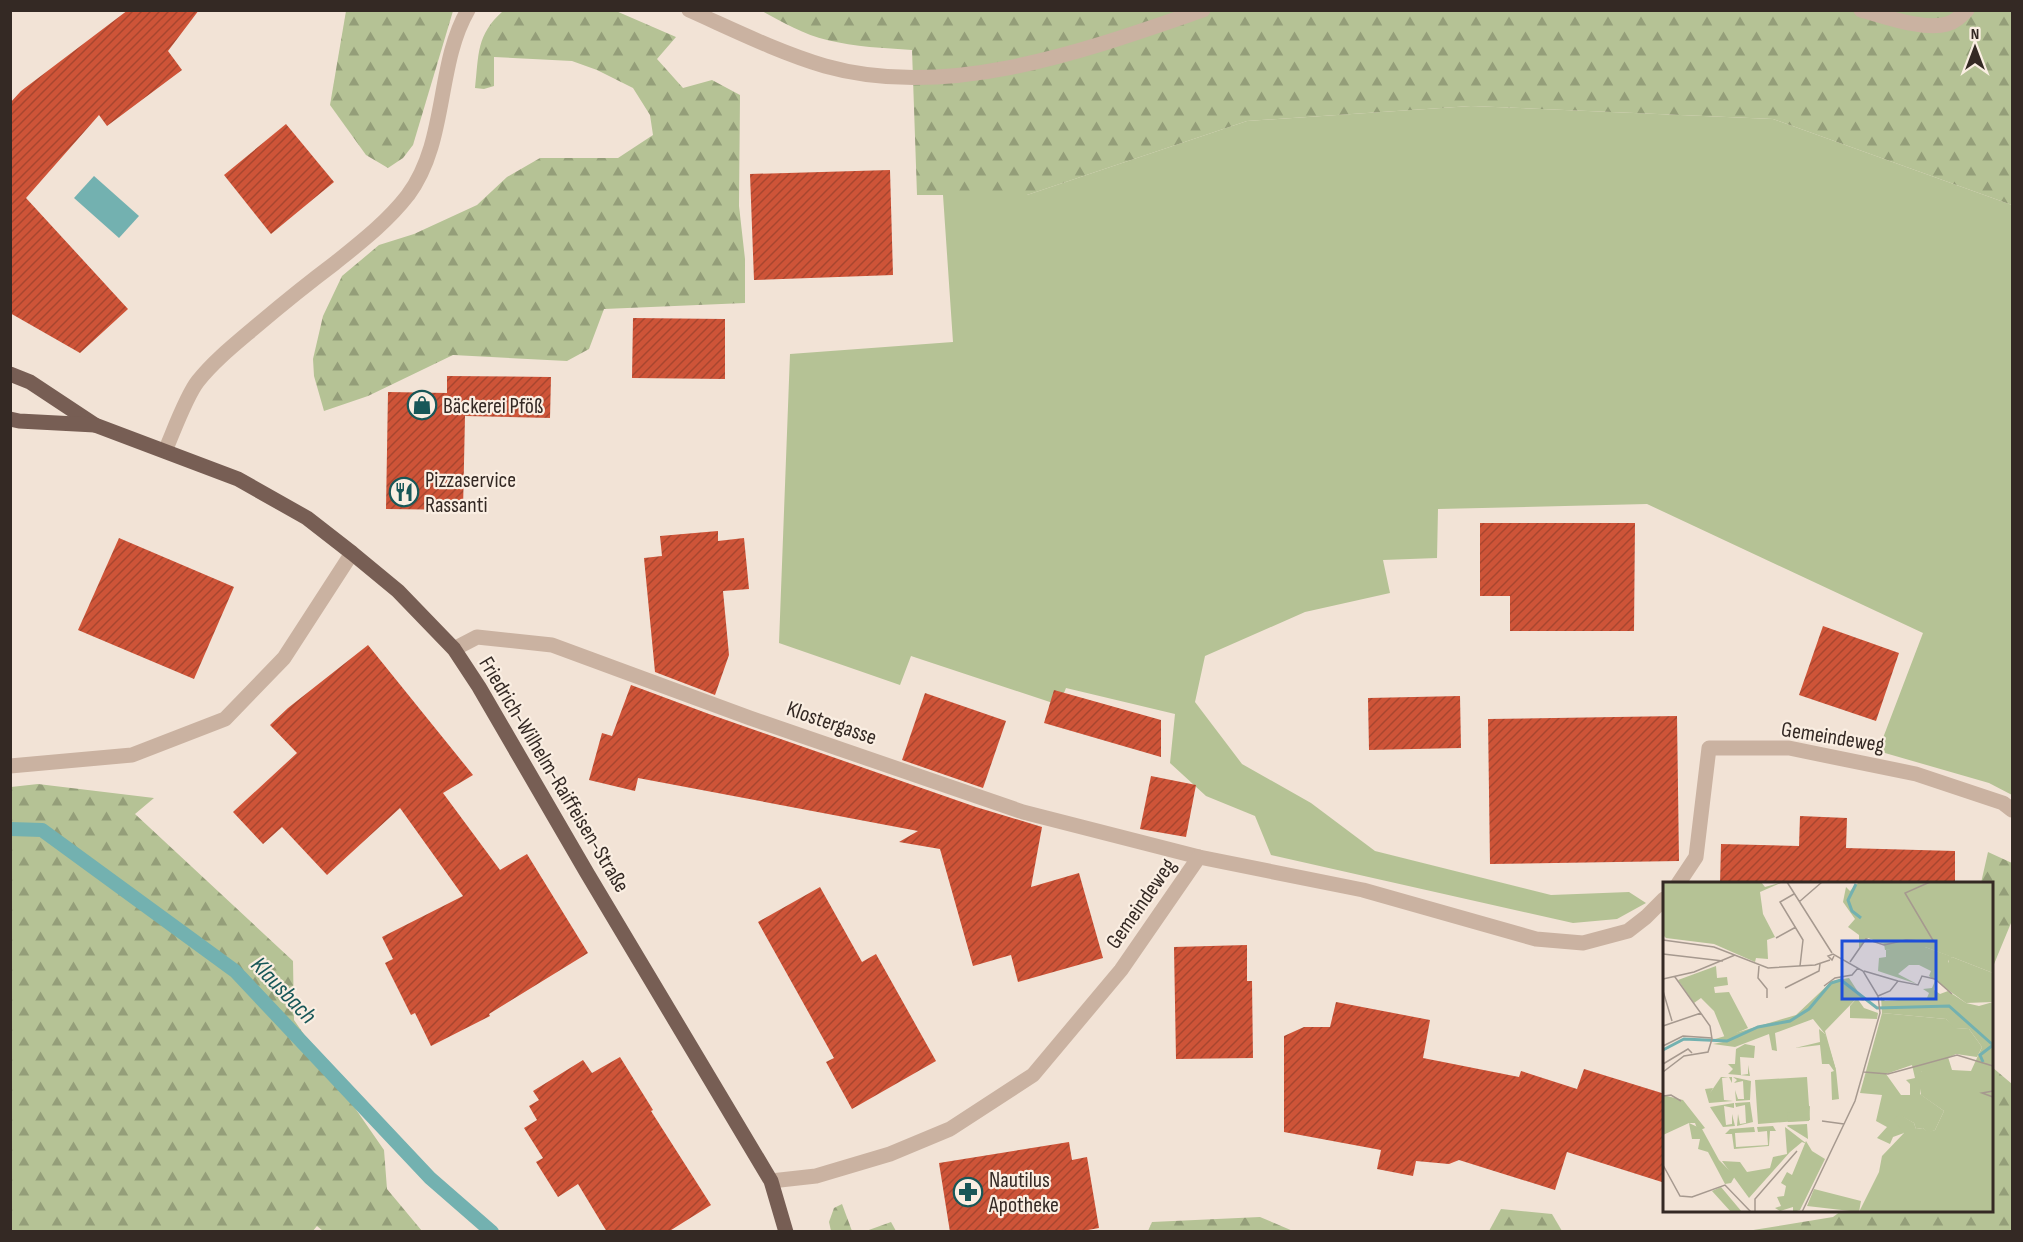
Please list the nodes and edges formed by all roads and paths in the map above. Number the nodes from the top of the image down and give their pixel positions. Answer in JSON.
{"nodes":[{"id":1,"x":468,"y":10,"type":"edge"},
{"id":2,"x":690,"y":10,"type":"edge"},
{"id":3,"x":1203,"y":10,"type":"edge"},
{"id":4,"x":1861,"y":10,"type":"edge"},
{"id":5,"x":1967,"y":10,"type":"edge"},
{"id":6,"x":10,"y":374,"type":"edge"},
{"id":7,"x":10,"y":419,"type":"edge"},
{"id":8,"x":95,"y":425,"type":"junction"},
{"id":9,"x":165,"y":451,"type":"junction"},
{"id":10,"x":352,"y":553,"type":"junction"},
{"id":11,"x":454,"y":649,"type":"junction"},
{"id":12,"x":10,"y":766,"type":"edge"},
{"id":13,"x":2013,"y":810,"type":"edge"},
{"id":14,"x":1199,"y":857,"type":"junction"},
{"id":15,"x":1679,"y":882,"type":"edge"},
{"id":16,"x":1663,"y":901,"type":"edge"},
{"id":17,"x":771,"y":1181,"type":"junction"},
{"id":18,"x":786,"y":1232,"type":"edge"}],
"edges":[{"from":1,"to":9,"type":"street"},
{"from":2,"to":3,"type":"street"},
{"from":4,"to":5,"type":"street"},
{"from":6,"to":8,"type":"main road","name":"Friedrich-Wilhelm-Raiffeisen-Straße"},
{"from":7,"to":8,"type":"main road","name":"Friedrich-Wilhelm-Raiffeisen-Straße"},
{"from":8,"to":9,"type":"main road","name":"Friedrich-Wilhelm-Raiffeisen-Straße"},
{"from":9,"to":10,"type":"main road","name":"Friedrich-Wilhelm-Raiffeisen-Straße"},
{"from":10,"to":11,"type":"main road","name":"Friedrich-Wilhelm-Raiffeisen-Straße"},
{"from":10,"to":12,"type":"street"},
{"from":11,"to":14,"type":"street","name":"Klostergasse"},
{"from":11,"to":17,"type":"main road","name":"Friedrich-Wilhelm-Raiffeisen-Straße"},
{"from":13,"to":15,"type":"street","name":"Gemeindeweg"},
{"from":14,"to":16,"type":"street","name":"Gemeindeweg"},
{"from":14,"to":17,"type":"street","name":"Gemeindeweg"},
{"from":17,"to":18,"type":"main road","name":"Friedrich-Wilhelm-Raiffeisen-Straße"}]}
